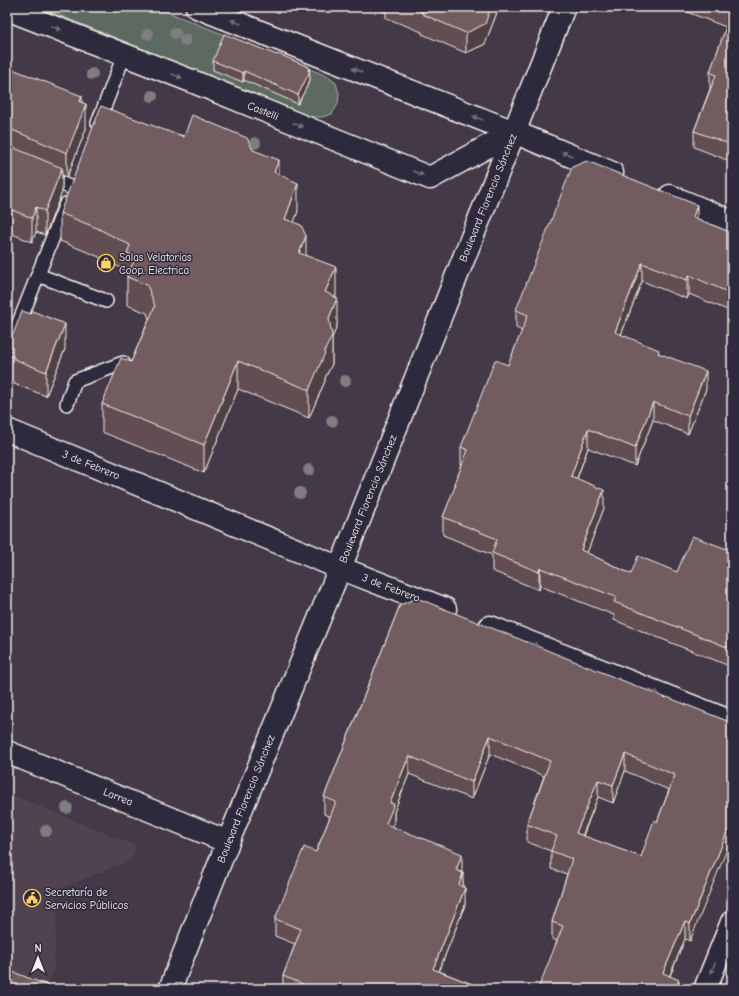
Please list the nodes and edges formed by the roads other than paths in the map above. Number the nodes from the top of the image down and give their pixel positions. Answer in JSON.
{"nodes":[{"id":1,"x":197,"y":7,"type":"edge"},
{"id":2,"x":564,"y":7,"type":"edge"},
{"id":3,"x":7,"y":8,"type":"edge"},
{"id":4,"x":36,"y":13,"type":"edge"},
{"id":5,"x":124,"y":55,"type":"junction"},
{"id":6,"x":94,"y":132,"type":"edge"},
{"id":7,"x":514,"y":132,"type":"junction"},
{"id":8,"x":36,"y":173,"type":"edge"},
{"id":9,"x":78,"y":174,"type":"edge"},
{"id":10,"x":630,"y":180,"type":"edge"},
{"id":11,"x":72,"y":188,"type":"junction"},
{"id":12,"x":652,"y":189,"type":"edge"},
{"id":13,"x":732,"y":222,"type":"edge"},
{"id":14,"x":38,"y":275,"type":"junction"},
{"id":15,"x":106,"y":302,"type":"dead end"},
{"id":16,"x":7,"y":353,"type":"edge"},
{"id":17,"x":123,"y":363,"type":"edge"},
{"id":18,"x":67,"y":404,"type":"dead end"},
{"id":19,"x":7,"y":430,"type":"edge"},
{"id":20,"x":340,"y":568,"type":"junction"},
{"id":21,"x":732,"y":722,"type":"edge"},
{"id":22,"x":7,"y":752,"type":"edge"},
{"id":23,"x":228,"y":842,"type":"junction"},
{"id":24,"x":732,"y":922,"type":"edge"},
{"id":25,"x":170,"y":989,"type":"edge"},
{"id":26,"x":705,"y":989,"type":"edge"}],
"edges":[{"from":7,"to":1,"type":"street","one_way":true},
{"from":2,"to":7,"type":"street","name":"Boulevard Florencio Sánchez"},
{"from":3,"to":4,"type":"street","name":"Castelli"},
{"from":4,"to":5,"type":"street","name":"Castelli","one_way":true},
{"from":5,"to":6,"type":"lane"},
{"from":5,"to":7,"type":"street","name":"Castelli","one_way":true},
{"from":10,"to":7,"type":"street","one_way":true},
{"from":7,"to":20,"type":"street","name":"Boulevard Florencio Sánchez"},
{"from":8,"to":11,"type":"lane"},
{"from":9,"to":11,"type":"lane"},
{"from":11,"to":14,"type":"lane"},
{"from":12,"to":13,"type":"street"},
{"from":14,"to":15,"type":"lane"},
{"from":14,"to":16,"type":"lane"},
{"from":17,"to":18,"type":"lane"},
{"from":19,"to":20,"type":"street","name":"3 de Febrero"},
{"from":20,"to":21,"type":"street","name":"3 de Febrero","one_way":true},
{"from":20,"to":23,"type":"street","name":"Boulevard Florencio Sánchez"},
{"from":22,"to":23,"type":"street","name":"Larrea"},
{"from":23,"to":25,"type":"street","name":"Boulevard Florencio Sánchez"},
{"from":24,"to":26,"type":"street","one_way":true}]}
